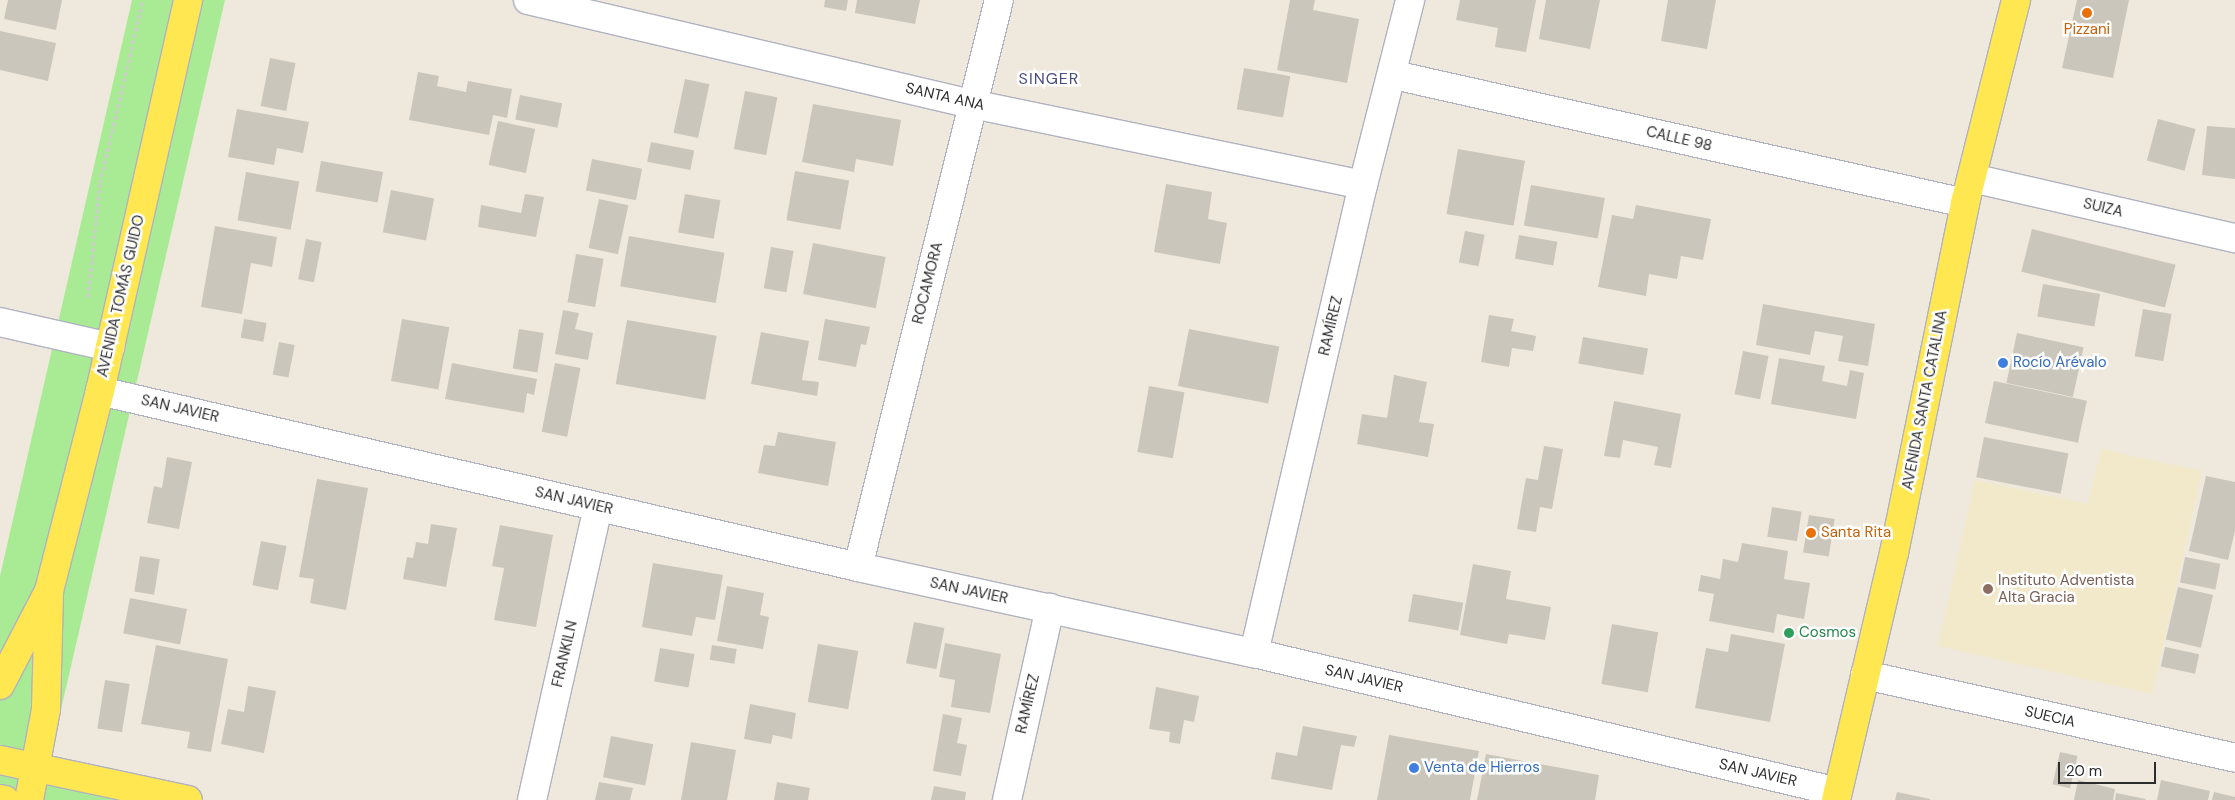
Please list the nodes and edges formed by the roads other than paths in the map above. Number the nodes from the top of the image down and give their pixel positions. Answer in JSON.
{"nodes":[{"id":1,"x":188,"y":0,"type":"edge"},
{"id":2,"x":528,"y":0,"type":"edge"},
{"id":3,"x":999,"y":0,"type":"edge"},
{"id":4,"x":1410,"y":0,"type":"edge"},
{"id":5,"x":2016,"y":0,"type":"edge"},
{"id":6,"x":1394,"y":75,"type":"junction"},
{"id":7,"x":972,"y":104,"type":"junction"},
{"id":8,"x":1363,"y":185,"type":"junction"},
{"id":9,"x":1968,"y":191,"type":"junction"},
{"id":10,"x":2235,"y":238,"type":"edge"},
{"id":11,"x":0,"y":322,"type":"edge"},
{"id":12,"x":110,"y":347,"type":"junction"},
{"id":13,"x":100,"y":390,"type":"junction"},
{"id":14,"x":598,"y":507,"type":"junction"},
{"id":15,"x":858,"y":567,"type":"junction"},
{"id":16,"x":49,"y":591,"type":"junction"},
{"id":17,"x":1050,"y":608,"type":"junction"},
{"id":18,"x":1254,"y":653,"type":"junction"},
{"id":19,"x":1865,"y":675,"type":"junction"},
{"id":20,"x":0,"y":685,"type":"edge"},
{"id":21,"x":2235,"y":758,"type":"edge"},
{"id":22,"x":0,"y":760,"type":"edge"},
{"id":23,"x":38,"y":768,"type":"junction"},
{"id":24,"x":1837,"y":796,"type":"edge"},
{"id":25,"x":0,"y":799,"type":"edge"},
{"id":26,"x":6,"y":800,"type":"edge"},
{"id":27,"x":30,"y":800,"type":"edge"},
{"id":28,"x":188,"y":800,"type":"edge"},
{"id":29,"x":532,"y":800,"type":"edge"},
{"id":30,"x":1007,"y":800,"type":"edge"}],
"edges":[{"from":1,"to":12,"type":"main road","name":"AVENIDA TOMÁS GUIDO"},
{"from":2,"to":7,"type":"street","name":"SANTA ANA"},
{"from":3,"to":7,"type":"street","name":"ROCAMORA"},
{"from":4,"to":6,"type":"street","name":"RAMÍREZ"},
{"from":5,"to":9,"type":"main road","name":"AVENIDA SANTA CATALINA"},
{"from":6,"to":8,"type":"street","name":"RAMÍREZ"},
{"from":6,"to":9,"type":"street","name":"CALLE 98"},
{"from":7,"to":8,"type":"street","name":"SANTA ANA"},
{"from":7,"to":15,"type":"street","name":"ROCAMORA"},
{"from":8,"to":18,"type":"street","name":"RAMÍREZ"},
{"from":9,"to":10,"type":"street","name":"SUIZA"},
{"from":9,"to":19,"type":"main road","name":"AVENIDA SANTA CATALINA"},
{"from":11,"to":12,"type":"street"},
{"from":12,"to":13,"type":"main road","name":"AVENIDA TOMÁS GUIDO"},
{"from":13,"to":14,"type":"street","name":"SAN JAVIER"},
{"from":13,"to":16,"type":"main road","name":"AVENIDA TOMÁS GUIDO"},
{"from":14,"to":15,"type":"street","name":"SAN JAVIER"},
{"from":14,"to":29,"type":"street","name":"FRANKILN"},
{"from":15,"to":17,"type":"street","name":"SAN JAVIER"},
{"from":16,"to":20,"type":"main road","name":"AVENIDA TOMÁS GUIDO"},
{"from":16,"to":23,"type":"main road","name":"AVENIDA TOMÁS GUIDO"},
{"from":17,"to":18,"type":"street","name":"SAN JAVIER"},
{"from":17,"to":30,"type":"street","name":"RAMÍREZ"},
{"from":18,"to":24,"type":"street","name":"SAN JAVIER"},
{"from":19,"to":21,"type":"street","name":"SUECIA"},
{"from":19,"to":24,"type":"main road","name":"AVENIDA SANTA CATALINA"},
{"from":22,"to":23,"type":"main road"},
{"from":23,"to":27,"type":"main road","name":"AVENIDA TOMÁS GUIDO"},
{"from":23,"to":28,"type":"main road"},
{"from":25,"to":26,"type":"main road"}]}
